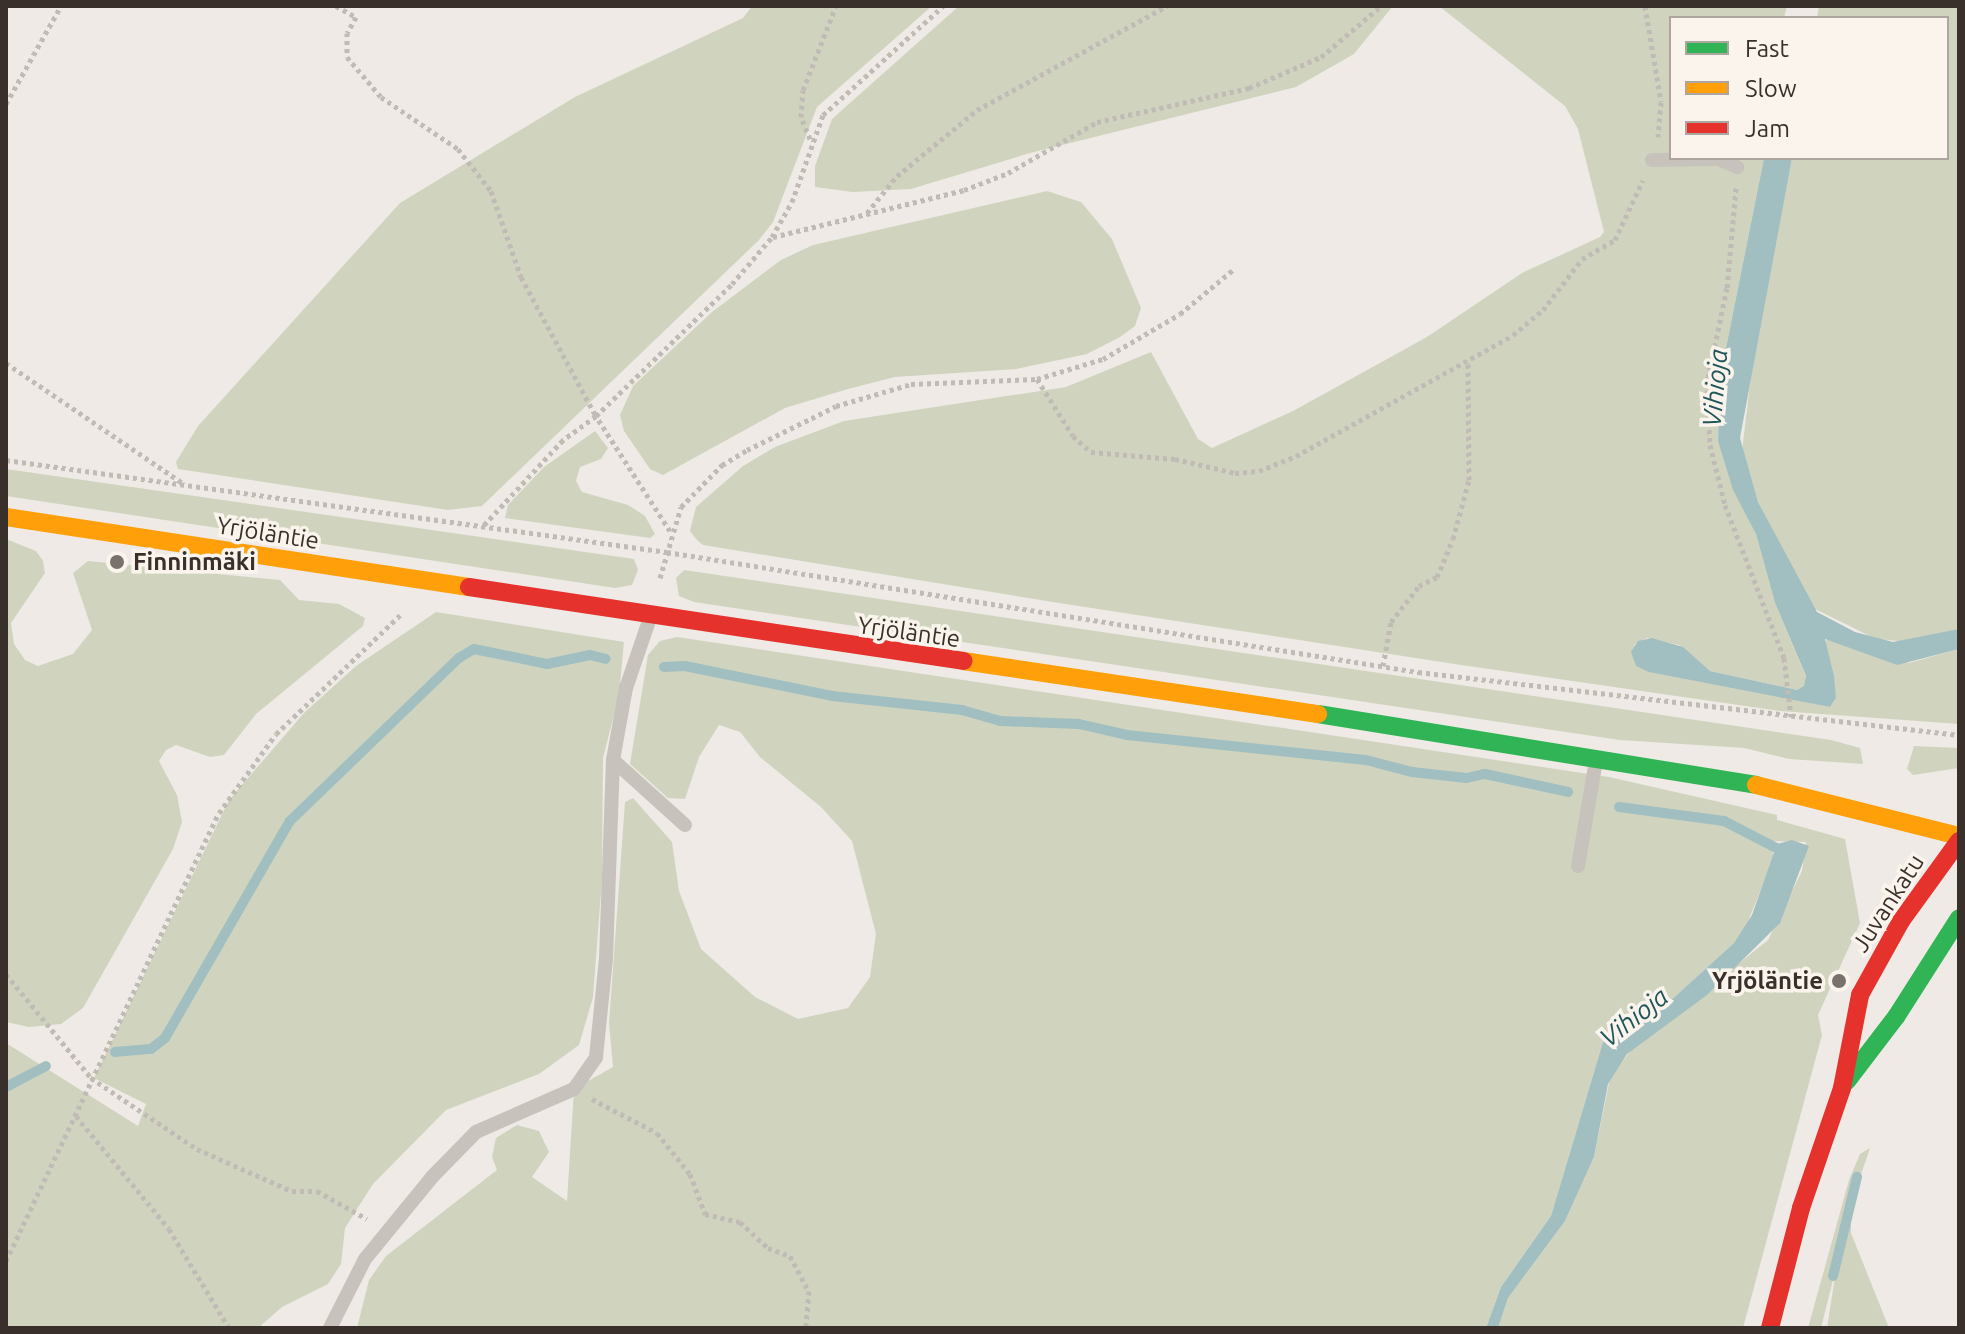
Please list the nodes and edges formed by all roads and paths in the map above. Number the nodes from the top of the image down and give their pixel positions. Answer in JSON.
{"nodes":[{"id":1,"x":61,"y":6,"type":"edge"},
{"id":2,"x":336,"y":6,"type":"edge"},
{"id":3,"x":836,"y":6,"type":"edge"},
{"id":4,"x":943,"y":6,"type":"edge"},
{"id":5,"x":1167,"y":6,"type":"edge"},
{"id":6,"x":1381,"y":6,"type":"edge"},
{"id":7,"x":1645,"y":6,"type":"edge"},
{"id":8,"x":6,"y":104,"type":"edge"},
{"id":9,"x":811,"y":139,"type":"junction"},
{"id":10,"x":1652,"y":160,"type":"junction"},
{"id":11,"x":1669,"y":160,"type":"edge"},
{"id":12,"x":1721,"y":160,"type":"edge"},
{"id":13,"x":1737,"y":167,"type":"joint"},
{"id":14,"x":867,"y":214,"type":"junction"},
{"id":15,"x":772,"y":237,"type":"junction"},
{"id":16,"x":1234,"y":269,"type":"dead end"},
{"id":17,"x":1468,"y":360,"type":"junction"},
{"id":18,"x":6,"y":363,"type":"edge"},
{"id":19,"x":1037,"y":379,"type":"junction"},
{"id":20,"x":596,"y":416,"type":"junction"},
{"id":21,"x":6,"y":460,"type":"edge"},
{"id":22,"x":187,"y":485,"type":"junction"},
{"id":23,"x":6,"y":517,"type":"edge"},
{"id":24,"x":482,"y":527,"type":"junction"},
{"id":25,"x":433,"y":584,"type":"junction"},
{"id":26,"x":650,"y":618,"type":"junction"},
{"id":27,"x":1383,"y":666,"type":"junction"},
{"id":28,"x":1791,"y":717,"type":"junction"},
{"id":29,"x":1959,"y":735,"type":"edge"},
{"id":30,"x":1596,"y":756,"type":"junction"},
{"id":31,"x":613,"y":760,"type":"junction"},
{"id":32,"x":1865,"y":791,"type":"dead end"},
{"id":33,"x":1804,"y":793,"type":"junction"},
{"id":34,"x":685,"y":825,"type":"dead end"},
{"id":35,"x":1959,"y":838,"type":"edge"},
{"id":36,"x":1578,"y":866,"type":"dead end"},
{"id":37,"x":1959,"y":918,"type":"edge"},
{"id":38,"x":6,"y":974,"type":"edge"},
{"id":39,"x":91,"y":1078,"type":"junction"},
{"id":40,"x":1842,"y":1088,"type":"junction"},
{"id":41,"x":574,"y":1089,"type":"junction"},
{"id":42,"x":76,"y":1116,"type":"junction"},
{"id":43,"x":386,"y":1229,"type":"junction"},
{"id":44,"x":6,"y":1261,"type":"edge"},
{"id":45,"x":229,"y":1328,"type":"edge"},
{"id":46,"x":330,"y":1328,"type":"edge"},
{"id":47,"x":806,"y":1328,"type":"edge"},
{"id":48,"x":1770,"y":1328,"type":"edge"}],
"edges":[{"from":1,"to":8,"type":"path"},
{"from":2,"to":20,"type":"path"},
{"from":3,"to":9,"type":"path"},
{"from":4,"to":9,"type":"path"},
{"from":5,"to":14,"type":"path"},
{"from":6,"to":14,"type":"path"},
{"from":7,"to":10,"type":"path"},
{"from":9,"to":15,"type":"path"},
{"from":10,"to":11,"type":"lane"},
{"from":10,"to":17,"type":"path"},
{"from":12,"to":13,"type":"lane"},
{"from":13,"to":28,"type":"path"},
{"from":14,"to":15,"type":"path"},
{"from":15,"to":20,"type":"path"},
{"from":16,"to":19,"type":"path"},
{"from":17,"to":19,"type":"path"},
{"from":17,"to":27,"type":"path"},
{"from":18,"to":22,"type":"path"},
{"from":19,"to":20,"type":"path"},
{"from":20,"to":24,"type":"path"},
{"from":21,"to":22,"type":"path"},
{"from":22,"to":24,"type":"path"},
{"from":23,"to":25,"type":"main road","name":"Yrjöläntie"},
{"from":24,"to":27,"type":"path"},
{"from":25,"to":26,"type":"main road","name":"Yrjöläntie"},
{"from":25,"to":39,"type":"path"},
{"from":26,"to":30,"type":"main road","name":"Yrjöläntie"},
{"from":26,"to":31,"type":"lane"},
{"from":27,"to":28,"type":"path"},
{"from":28,"to":29,"type":"path"},
{"from":30,"to":33,"type":"main road","name":"Yrjöläntie"},
{"from":30,"to":36,"type":"lane"},
{"from":31,"to":34,"type":"lane"},
{"from":31,"to":41,"type":"lane"},
{"from":32,"to":33,"type":"main road","name":"Yrjöläntie"},
{"from":33,"to":35,"type":"main road","name":"Yrjöläntie"},
{"from":35,"to":40,"type":"main road","name":"Juvankatu"},
{"from":37,"to":40,"type":"main road","name":"Juvankatu"},
{"from":38,"to":39,"type":"path"},
{"from":39,"to":42,"type":"path"},
{"from":39,"to":43,"type":"path"},
{"from":40,"to":48,"type":"main road","name":"Juvankatu"},
{"from":41,"to":43,"type":"lane"},
{"from":41,"to":47,"type":"path"},
{"from":42,"to":44,"type":"path"},
{"from":42,"to":45,"type":"path"},
{"from":43,"to":46,"type":"lane"}]}
